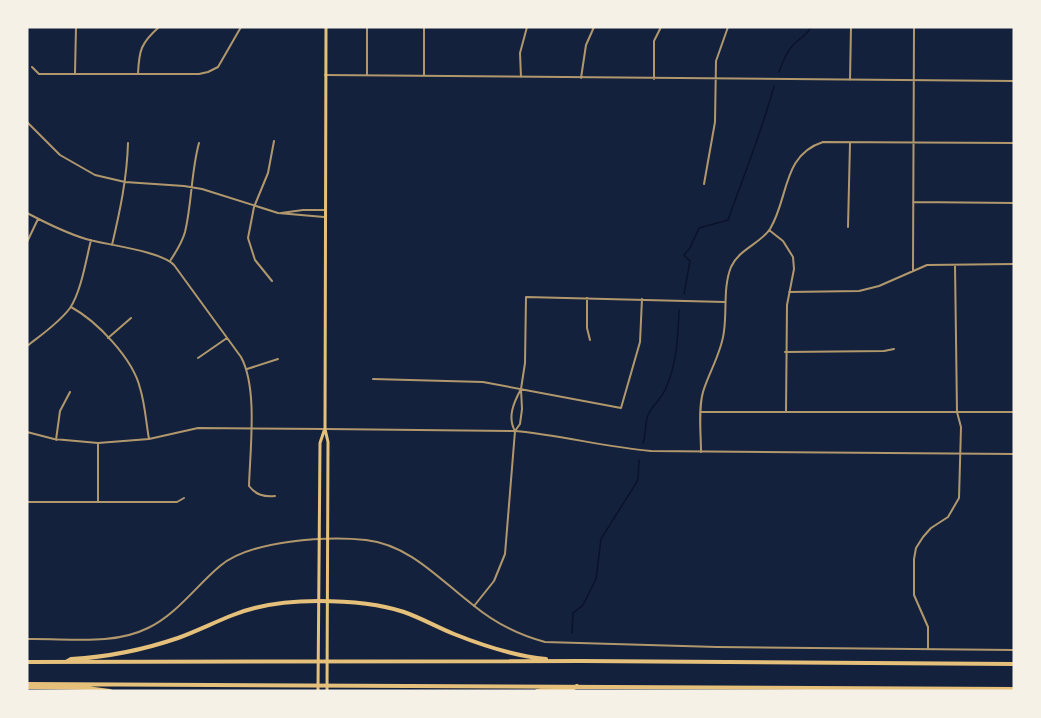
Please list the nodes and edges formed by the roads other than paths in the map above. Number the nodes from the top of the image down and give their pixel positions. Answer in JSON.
{"nodes":[{"id":1,"x":76,"y":27,"type":"edge"},
{"id":2,"x":159,"y":27,"type":"edge"},
{"id":3,"x":242,"y":27,"type":"edge"},
{"id":4,"x":326,"y":27,"type":"edge"},
{"id":5,"x":367,"y":27,"type":"edge"},
{"id":6,"x":424,"y":27,"type":"edge"},
{"id":7,"x":527,"y":27,"type":"edge"},
{"id":8,"x":594,"y":27,"type":"edge"},
{"id":9,"x":661,"y":27,"type":"edge"},
{"id":10,"x":728,"y":27,"type":"edge"},
{"id":11,"x":851,"y":27,"type":"edge"},
{"id":12,"x":914,"y":27,"type":"edge"},
{"id":13,"x":32,"y":67,"type":"dead end"},
{"id":14,"x":75,"y":73,"type":"junction"},
{"id":15,"x":138,"y":74,"type":"junction"},
{"id":16,"x":325,"y":75,"type":"junction"},
{"id":17,"x":367,"y":75,"type":"junction"},
{"id":18,"x":424,"y":76,"type":"junction"},
{"id":19,"x":521,"y":77,"type":"junction"},
{"id":20,"x":581,"y":78,"type":"junction"},
{"id":21,"x":654,"y":79,"type":"junction"},
{"id":22,"x":715,"y":79,"type":"junction"},
{"id":23,"x":850,"y":80,"type":"junction"},
{"id":24,"x":913,"y":81,"type":"junction"},
{"id":25,"x":1014,"y":81,"type":"edge"},
{"id":26,"x":27,"y":122,"type":"edge"},
{"id":27,"x":274,"y":141,"type":"dead end"},
{"id":28,"x":128,"y":143,"type":"dead end"},
{"id":29,"x":198,"y":143,"type":"dead end"},
{"id":30,"x":850,"y":143,"type":"junction"},
{"id":31,"x":913,"y":143,"type":"junction"},
{"id":32,"x":1014,"y":143,"type":"edge"},
{"id":33,"x":125,"y":182,"type":"junction"},
{"id":34,"x":704,"y":184,"type":"dead end"},
{"id":35,"x":190,"y":187,"type":"junction"},
{"id":36,"x":913,"y":202,"type":"junction"},
{"id":37,"x":1014,"y":203,"type":"edge"},
{"id":38,"x":254,"y":207,"type":"junction"},
{"id":39,"x":324,"y":210,"type":"junction"},
{"id":40,"x":27,"y":213,"type":"edge"},
{"id":41,"x":278,"y":213,"type":"junction"},
{"id":42,"x":324,"y":217,"type":"junction"},
{"id":43,"x":38,"y":219,"type":"junction"},
{"id":44,"x":848,"y":227,"type":"dead end"},
{"id":45,"x":769,"y":230,"type":"junction"},
{"id":46,"x":91,"y":240,"type":"junction"},
{"id":47,"x":27,"y":242,"type":"edge"},
{"id":48,"x":112,"y":245,"type":"junction"},
{"id":49,"x":170,"y":261,"type":"junction"},
{"id":50,"x":1014,"y":264,"type":"edge"},
{"id":51,"x":955,"y":265,"type":"junction"},
{"id":52,"x":913,"y":271,"type":"junction"},
{"id":53,"x":272,"y":281,"type":"dead end"},
{"id":54,"x":789,"y":292,"type":"junction"},
{"id":55,"x":587,"y":298,"type":"junction"},
{"id":56,"x":642,"y":299,"type":"junction"},
{"id":57,"x":725,"y":302,"type":"junction"},
{"id":58,"x":71,"y":307,"type":"junction"},
{"id":59,"x":130,"y":318,"type":"dead end"},
{"id":60,"x":108,"y":338,"type":"junction"},
{"id":61,"x":227,"y":338,"type":"junction"},
{"id":62,"x":27,"y":339,"type":"edge"},
{"id":63,"x":590,"y":340,"type":"dead end"},
{"id":64,"x":29,"y":344,"type":"edge"},
{"id":65,"x":894,"y":349,"type":"dead end"},
{"id":66,"x":785,"y":351,"type":"junction"},
{"id":67,"x":198,"y":358,"type":"dead end"},
{"id":68,"x":278,"y":359,"type":"dead end"},
{"id":69,"x":247,"y":369,"type":"junction"},
{"id":70,"x":373,"y":379,"type":"dead end"},
{"id":71,"x":521,"y":389,"type":"junction"},
{"id":72,"x":70,"y":392,"type":"dead end"},
{"id":73,"x":702,"y":412,"type":"junction"},
{"id":74,"x":786,"y":412,"type":"junction"},
{"id":75,"x":1014,"y":412,"type":"edge"},
{"id":76,"x":958,"y":414,"type":"junction"},
{"id":77,"x":251,"y":428,"type":"junction"},
{"id":78,"x":325,"y":429,"type":"junction"},
{"id":79,"x":515,"y":431,"type":"junction"},
{"id":80,"x":27,"y":432,"type":"edge"},
{"id":81,"x":149,"y":439,"type":"junction"},
{"id":82,"x":56,"y":440,"type":"junction"},
{"id":83,"x":98,"y":443,"type":"junction"},
{"id":84,"x":701,"y":452,"type":"junction"},
{"id":85,"x":961,"y":454,"type":"junction"},
{"id":86,"x":1014,"y":454,"type":"edge"},
{"id":87,"x":275,"y":496,"type":"dead end"},
{"id":88,"x":184,"y":498,"type":"dead end"},
{"id":89,"x":27,"y":502,"type":"edge"},
{"id":90,"x":98,"y":502,"type":"junction"},
{"id":91,"x":319,"y":540,"type":"junction"},
{"id":92,"x":328,"y":540,"type":"junction"},
{"id":93,"x":318,"y":601,"type":"junction"},
{"id":94,"x":327,"y":601,"type":"junction"},
{"id":95,"x":474,"y":606,"type":"junction"},
{"id":96,"x":27,"y":639,"type":"edge"},
{"id":97,"x":928,"y":650,"type":"junction"},
{"id":98,"x":1014,"y":650,"type":"edge"},
{"id":99,"x":581,"y":661,"type":"junction"},
{"id":100,"x":27,"y":662,"type":"edge"},
{"id":101,"x":65,"y":662,"type":"junction"},
{"id":102,"x":1014,"y":664,"type":"edge"},
{"id":103,"x":27,"y":685,"type":"edge"},
{"id":104,"x":578,"y":686,"type":"junction"},
{"id":105,"x":1014,"y":689,"type":"edge"},
{"id":106,"x":110,"y":691,"type":"edge"},
{"id":107,"x":318,"y":691,"type":"edge"},
{"id":108,"x":327,"y":691,"type":"edge"},
{"id":109,"x":537,"y":691,"type":"edge"}],
"edges":[{"from":1,"to":14,"type":"street"},
{"from":2,"to":15,"type":"street"},
{"from":3,"to":15,"type":"street"},
{"from":4,"to":16,"type":"main road"},
{"from":5,"to":17,"type":"street"},
{"from":6,"to":18,"type":"street"},
{"from":7,"to":19,"type":"street"},
{"from":8,"to":20,"type":"street"},
{"from":9,"to":21,"type":"street"},
{"from":10,"to":22,"type":"street"},
{"from":11,"to":23,"type":"street"},
{"from":12,"to":24,"type":"street"},
{"from":13,"to":14,"type":"street"},
{"from":14,"to":15,"type":"street"},
{"from":16,"to":17,"type":"street"},
{"from":16,"to":39,"type":"main road"},
{"from":17,"to":18,"type":"street"},
{"from":18,"to":19,"type":"street"},
{"from":19,"to":20,"type":"street"},
{"from":20,"to":21,"type":"street"},
{"from":21,"to":22,"type":"street"},
{"from":22,"to":23,"type":"street"},
{"from":22,"to":34,"type":"street"},
{"from":23,"to":24,"type":"street"},
{"from":24,"to":25,"type":"street"},
{"from":24,"to":31,"type":"street"},
{"from":26,"to":33,"type":"street"},
{"from":27,"to":38,"type":"street"},
{"from":28,"to":33,"type":"street"},
{"from":29,"to":35,"type":"street"},
{"from":30,"to":31,"type":"street"},
{"from":30,"to":44,"type":"street"},
{"from":30,"to":45,"type":"street"},
{"from":31,"to":32,"type":"street"},
{"from":31,"to":36,"type":"street"},
{"from":33,"to":35,"type":"street"},
{"from":33,"to":48,"type":"street"},
{"from":35,"to":38,"type":"street"},
{"from":35,"to":49,"type":"street"},
{"from":36,"to":37,"type":"street"},
{"from":36,"to":52,"type":"street"},
{"from":38,"to":41,"type":"street"},
{"from":38,"to":53,"type":"street"},
{"from":39,"to":41,"type":"street"},
{"from":39,"to":42,"type":"main road"},
{"from":40,"to":43,"type":"street"},
{"from":41,"to":42,"type":"street"},
{"from":42,"to":78,"type":"main road"},
{"from":43,"to":46,"type":"street"},
{"from":43,"to":47,"type":"street"},
{"from":45,"to":54,"type":"street"},
{"from":45,"to":57,"type":"street"},
{"from":46,"to":48,"type":"street"},
{"from":46,"to":58,"type":"street"},
{"from":48,"to":49,"type":"street"},
{"from":49,"to":61,"type":"street"},
{"from":50,"to":51,"type":"street"},
{"from":51,"to":52,"type":"street"},
{"from":51,"to":76,"type":"street"},
{"from":52,"to":54,"type":"street"},
{"from":54,"to":66,"type":"street"},
{"from":55,"to":56,"type":"street"},
{"from":55,"to":63,"type":"street"},
{"from":55,"to":71,"type":"street"},
{"from":56,"to":57,"type":"street"},
{"from":56,"to":71,"type":"street"},
{"from":57,"to":73,"type":"street"},
{"from":58,"to":60,"type":"street"},
{"from":58,"to":64,"type":"street"},
{"from":59,"to":60,"type":"street"},
{"from":60,"to":81,"type":"street"},
{"from":61,"to":67,"type":"street"},
{"from":61,"to":69,"type":"street"},
{"from":62,"to":64,"type":"street"},
{"from":65,"to":66,"type":"street"},
{"from":66,"to":74,"type":"street"},
{"from":68,"to":69,"type":"street"},
{"from":69,"to":77,"type":"street"},
{"from":70,"to":71,"type":"street"},
{"from":71,"to":79,"type":"street"},
{"from":71,"to":79,"type":"street"},
{"from":72,"to":82,"type":"street"},
{"from":73,"to":74,"type":"street"},
{"from":73,"to":84,"type":"street"},
{"from":74,"to":76,"type":"street"},
{"from":75,"to":76,"type":"street"},
{"from":76,"to":85,"type":"street"},
{"from":77,"to":78,"type":"street"},
{"from":77,"to":81,"type":"street"},
{"from":77,"to":87,"type":"street"},
{"from":78,"to":79,"type":"street"},
{"from":78,"to":91,"type":"main road"},
{"from":78,"to":92,"type":"main road"},
{"from":79,"to":84,"type":"street"},
{"from":79,"to":95,"type":"street"},
{"from":80,"to":82,"type":"street"},
{"from":81,"to":83,"type":"street"},
{"from":82,"to":83,"type":"street"},
{"from":83,"to":90,"type":"street"},
{"from":84,"to":85,"type":"street"},
{"from":85,"to":86,"type":"street"},
{"from":85,"to":97,"type":"street"},
{"from":88,"to":90,"type":"street"},
{"from":89,"to":90,"type":"street"},
{"from":91,"to":92,"type":"street"},
{"from":91,"to":93,"type":"main road"},
{"from":91,"to":96,"type":"street"},
{"from":92,"to":94,"type":"main road"},
{"from":92,"to":95,"type":"street"},
{"from":93,"to":94,"type":"highway"},
{"from":93,"to":101,"type":"highway"},
{"from":93,"to":107,"type":"main road"},
{"from":94,"to":99,"type":"highway"},
{"from":94,"to":108,"type":"main road"},
{"from":95,"to":97,"type":"street"},
{"from":97,"to":98,"type":"street"},
{"from":99,"to":101,"type":"highway"},
{"from":99,"to":102,"type":"highway"},
{"from":100,"to":101,"type":"highway"},
{"from":103,"to":104,"type":"highway"},
{"from":103,"to":106,"type":"highway"},
{"from":104,"to":105,"type":"highway"},
{"from":104,"to":109,"type":"highway"}]}
